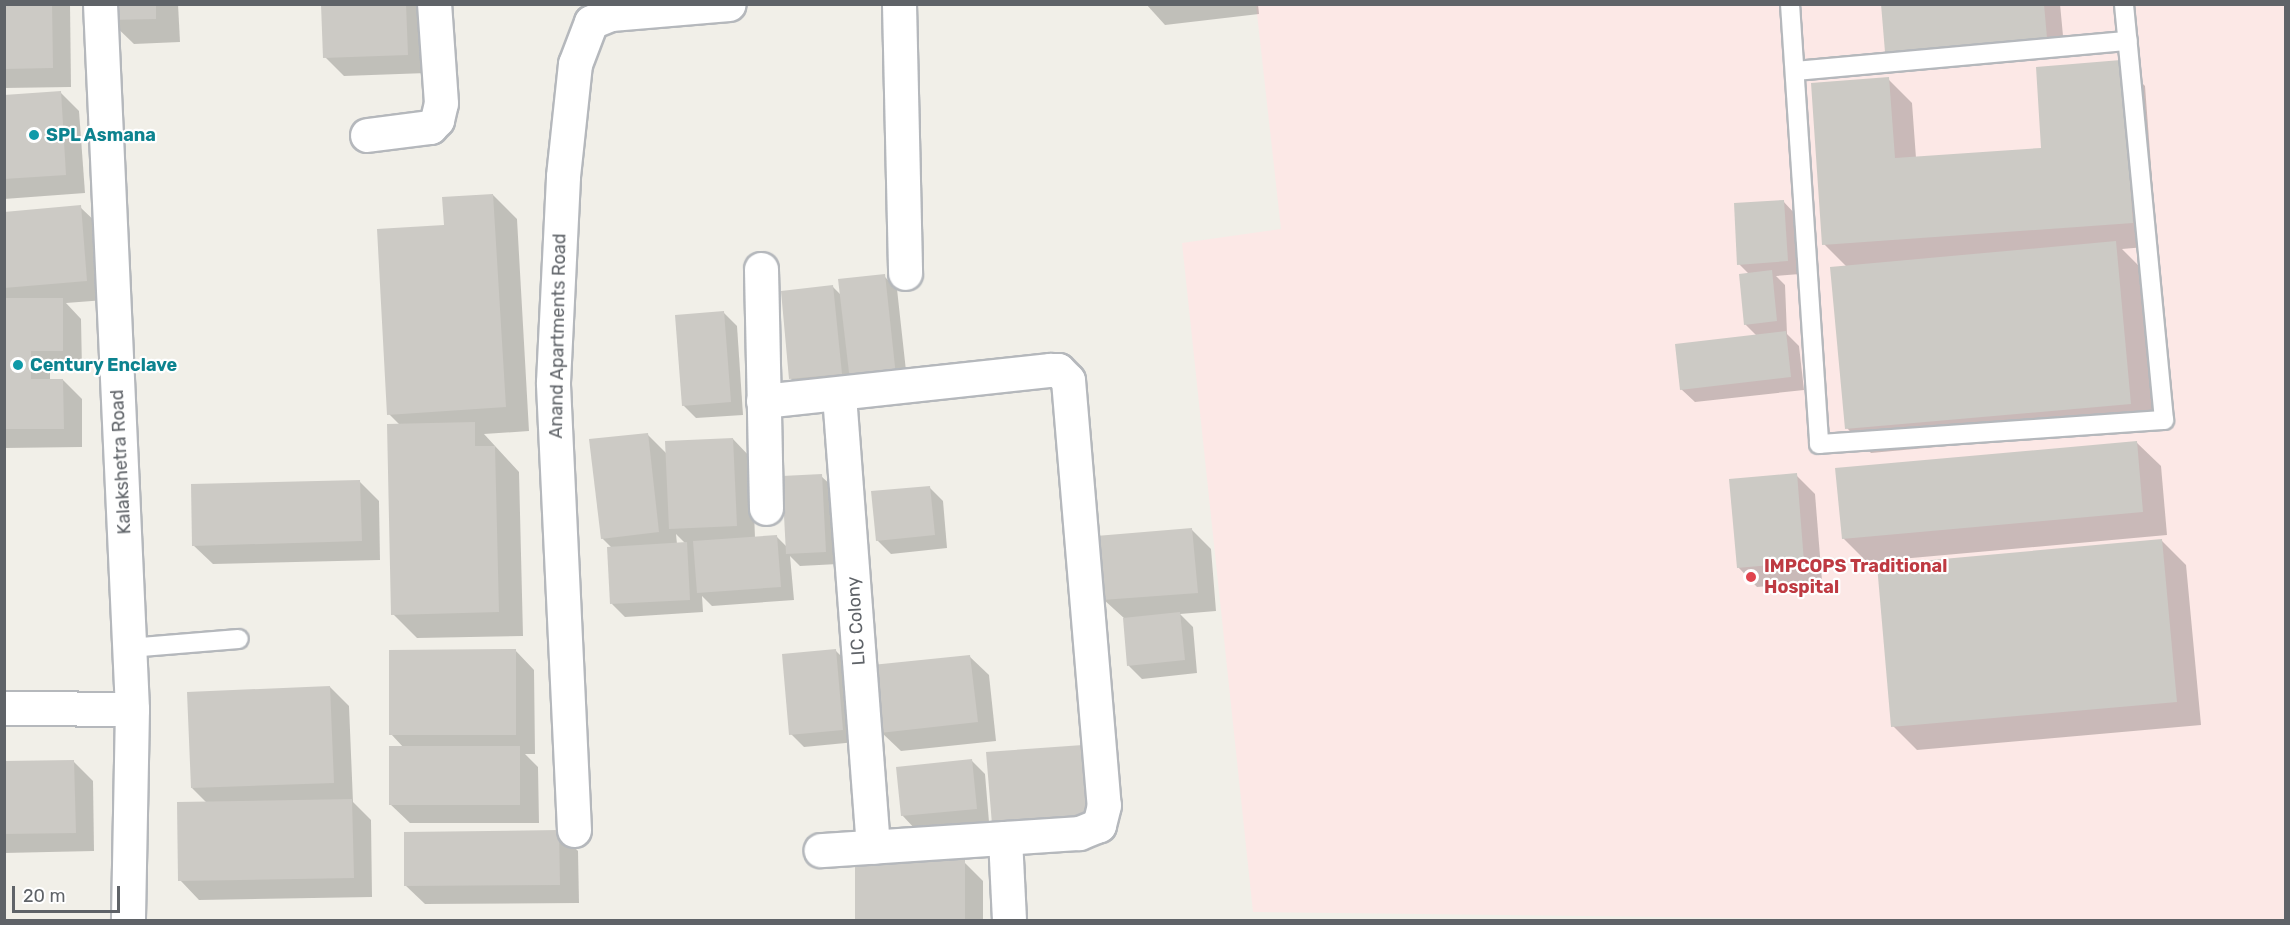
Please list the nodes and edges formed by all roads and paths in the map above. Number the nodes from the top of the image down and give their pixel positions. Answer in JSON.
{"nodes":[{"id":1,"x":100,"y":4,"type":"edge"},
{"id":2,"x":434,"y":4,"type":"edge"},
{"id":3,"x":729,"y":4,"type":"edge"},
{"id":4,"x":898,"y":4,"type":"edge"},
{"id":5,"x":1790,"y":4,"type":"edge"},
{"id":6,"x":2124,"y":4,"type":"edge"},
{"id":7,"x":2128,"y":41,"type":"junction"},
{"id":8,"x":1796,"y":71,"type":"junction"},
{"id":9,"x":367,"y":135,"type":"dead end"},
{"id":10,"x":761,"y":269,"type":"dead end"},
{"id":11,"x":906,"y":273,"type":"dead end"},
{"id":12,"x":839,"y":395,"type":"junction"},
{"id":13,"x":763,"y":401,"type":"junction"},
{"id":14,"x":766,"y":508,"type":"dead end"},
{"id":15,"x":239,"y":639,"type":"dead end"},
{"id":16,"x":129,"y":648,"type":"junction"},
{"id":17,"x":4,"y":708,"type":"edge"},
{"id":18,"x":132,"y":709,"type":"junction"},
{"id":19,"x":574,"y":830,"type":"dead end"},
{"id":20,"x":1005,"y":838,"type":"junction"},
{"id":21,"x":873,"y":847,"type":"junction"},
{"id":22,"x":821,"y":850,"type":"dead end"},
{"id":23,"x":128,"y":921,"type":"edge"},
{"id":24,"x":1009,"y":921,"type":"edge"}],
"edges":[{"from":1,"to":16,"type":"street","name":"Kalakshetra Road"},
{"from":2,"to":9,"type":"street"},
{"from":3,"to":19,"type":"street","name":"Anand Apartments Road"},
{"from":4,"to":11,"type":"street"},
{"from":5,"to":8,"type":"lane"},
{"from":6,"to":7,"type":"lane"},
{"from":7,"to":8,"type":"lane"},
{"from":7,"to":8,"type":"lane"},
{"from":10,"to":13,"type":"street"},
{"from":12,"to":13,"type":"street"},
{"from":12,"to":20,"type":"street"},
{"from":12,"to":21,"type":"street","name":"LIC Colony"},
{"from":13,"to":14,"type":"street"},
{"from":15,"to":16,"type":"lane"},
{"from":16,"to":18,"type":"street","name":"Kalakshetra Road"},
{"from":17,"to":18,"type":"street"},
{"from":18,"to":23,"type":"street","name":"Kalakshetra Road"},
{"from":20,"to":21,"type":"street"},
{"from":20,"to":24,"type":"street"},
{"from":21,"to":22,"type":"street"}]}
